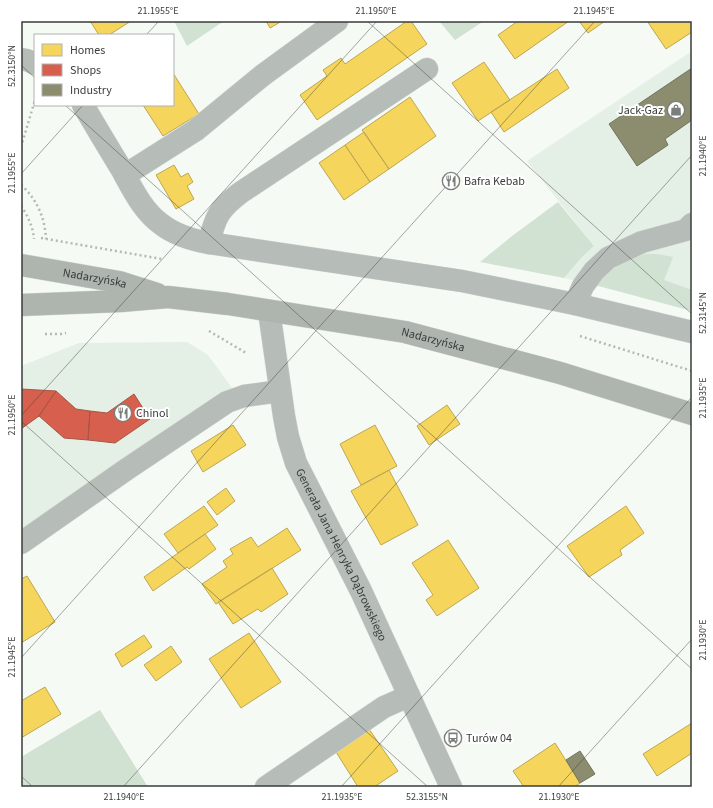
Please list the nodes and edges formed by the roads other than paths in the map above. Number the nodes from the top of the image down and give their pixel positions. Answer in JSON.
{"nodes":[{"id":1,"x":337,"y":21,"type":"edge"},
{"id":2,"x":21,"y":59,"type":"edge"},
{"id":3,"x":34,"y":64,"type":"edge"},
{"id":4,"x":427,"y":68,"type":"dead end"},
{"id":5,"x":84,"y":106,"type":"edge"},
{"id":6,"x":125,"y":175,"type":"junction"},
{"id":7,"x":690,"y":229,"type":"edge"},
{"id":8,"x":209,"y":242,"type":"junction"},
{"id":9,"x":21,"y":265,"type":"edge"},
{"id":10,"x":168,"y":298,"type":"junction"},
{"id":11,"x":575,"y":304,"type":"junction"},
{"id":12,"x":21,"y":305,"type":"edge"},
{"id":13,"x":269,"y":311,"type":"junction"},
{"id":14,"x":692,"y":332,"type":"edge"},
{"id":15,"x":280,"y":391,"type":"junction"},
{"id":16,"x":692,"y":414,"type":"edge"},
{"id":17,"x":21,"y":543,"type":"edge"},
{"id":18,"x":409,"y":696,"type":"junction"},
{"id":19,"x":266,"y":787,"type":"edge"},
{"id":20,"x":451,"y":787,"type":"edge"}],
"edges":[{"from":1,"to":6,"type":"street"},
{"from":2,"to":3,"type":"street"},
{"from":4,"to":8,"type":"street"},
{"from":5,"to":6,"type":"street"},
{"from":6,"to":8,"type":"street"},
{"from":7,"to":11,"type":"street"},
{"from":8,"to":11,"type":"street"},
{"from":9,"to":10,"type":"main road","name":"Nadarzyńska"},
{"from":10,"to":12,"type":"main road","name":"Nadarzyńska"},
{"from":10,"to":13,"type":"main road","name":"Nadarzyńska"},
{"from":11,"to":14,"type":"street"},
{"from":13,"to":15,"type":"street","name":"Generała Jana Henryka Dąbrowskiego"},
{"from":13,"to":16,"type":"main road","name":"Nadarzyńska"},
{"from":15,"to":17,"type":"street"},
{"from":15,"to":18,"type":"street","name":"Generała Jana Henryka Dąbrowskiego"},
{"from":18,"to":19,"type":"street"},
{"from":18,"to":20,"type":"street","name":"Generała Jana Henryka Dąbrowskiego"}]}
